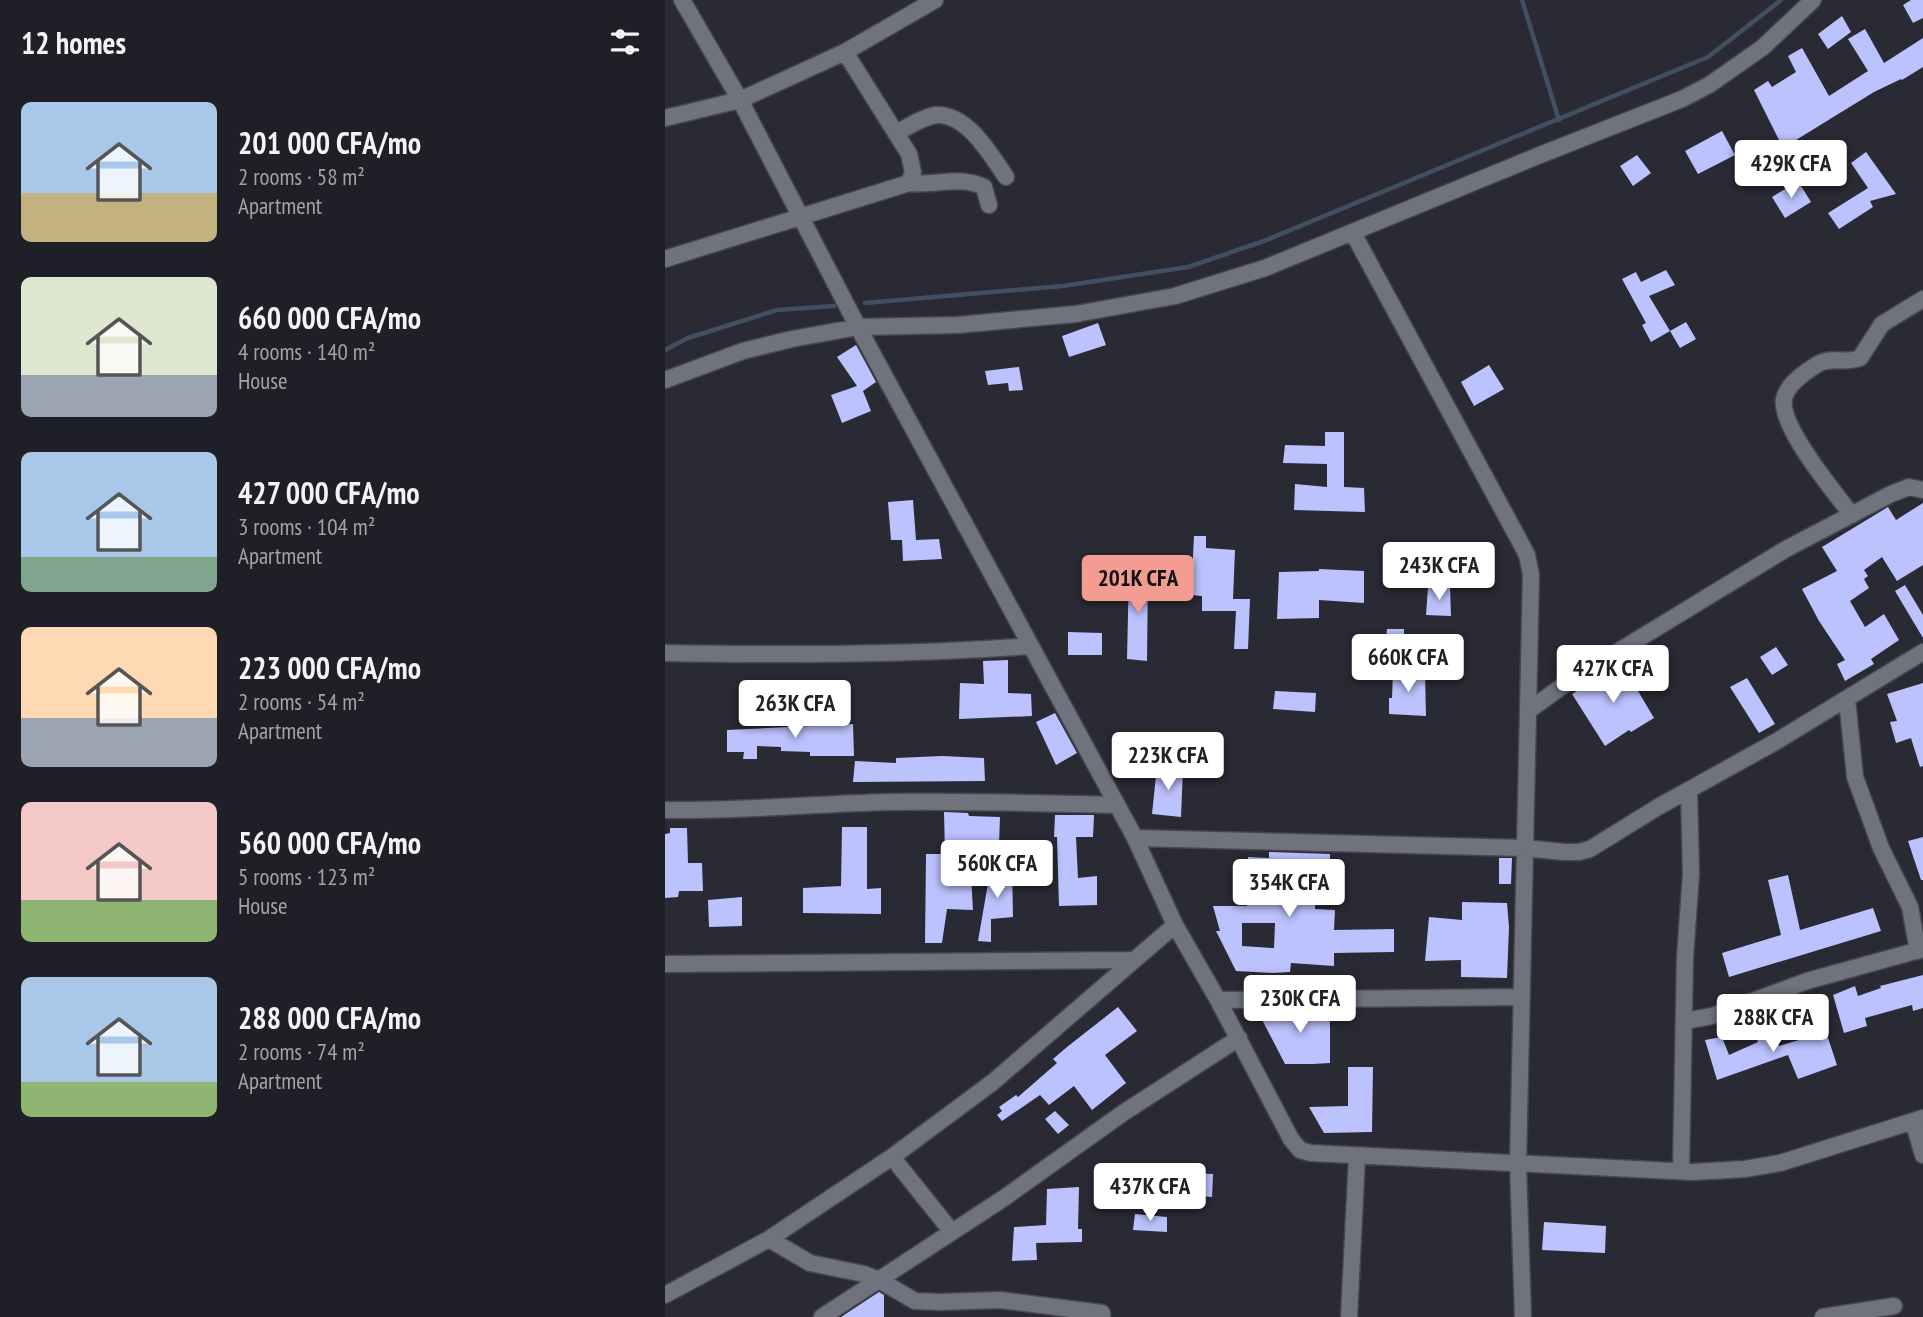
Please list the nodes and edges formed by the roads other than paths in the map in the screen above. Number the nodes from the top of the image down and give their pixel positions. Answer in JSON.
{"nodes":[{"id":1,"x":682,"y":0,"type":"edge"},
{"id":2,"x":935,"y":0,"type":"edge"},
{"id":3,"x":1813,"y":0,"type":"edge"},
{"id":4,"x":845,"y":52,"type":"junction"},
{"id":5,"x":740,"y":100,"type":"junction"},
{"id":6,"x":665,"y":118,"type":"edge"},
{"id":7,"x":896,"y":133,"type":"junction"},
{"id":8,"x":1006,"y":177,"type":"dead end"},
{"id":9,"x":909,"y":183,"type":"junction"},
{"id":10,"x":989,"y":205,"type":"dead end"},
{"id":11,"x":799,"y":215,"type":"junction"},
{"id":12,"x":1353,"y":233,"type":"junction"},
{"id":13,"x":665,"y":259,"type":"edge"},
{"id":14,"x":1923,"y":299,"type":"edge"},
{"id":15,"x":858,"y":327,"type":"junction"},
{"id":16,"x":665,"y":380,"type":"edge"},
{"id":17,"x":1923,"y":490,"type":"edge"},
{"id":18,"x":1852,"y":516,"type":"junction"},
{"id":19,"x":1031,"y":646,"type":"junction"},
{"id":20,"x":1923,"y":652,"type":"edge"},
{"id":21,"x":665,"y":653,"type":"edge"},
{"id":22,"x":1847,"y":699,"type":"junction"},
{"id":23,"x":1528,"y":711,"type":"junction"},
{"id":24,"x":1689,"y":790,"type":"junction"},
{"id":25,"x":1117,"y":805,"type":"junction"},
{"id":26,"x":665,"y":810,"type":"edge"},
{"id":27,"x":1135,"y":838,"type":"junction"},
{"id":28,"x":1524,"y":848,"type":"junction"},
{"id":29,"x":1175,"y":925,"type":"junction"},
{"id":30,"x":1921,"y":950,"type":"edge"},
{"id":31,"x":1132,"y":960,"type":"junction"},
{"id":32,"x":665,"y":964,"type":"edge"},
{"id":33,"x":1522,"y":998,"type":"junction"},
{"id":34,"x":1219,"y":1000,"type":"junction"},
{"id":35,"x":1684,"y":1021,"type":"junction"},
{"id":36,"x":1239,"y":1038,"type":"junction"},
{"id":37,"x":1918,"y":1119,"type":"edge"},
{"id":38,"x":1923,"y":1155,"type":"edge"},
{"id":39,"x":1357,"y":1156,"type":"junction"},
{"id":40,"x":892,"y":1157,"type":"junction"},
{"id":41,"x":1518,"y":1164,"type":"junction"},
{"id":42,"x":1681,"y":1171,"type":"junction"},
{"id":43,"x":952,"y":1232,"type":"junction"},
{"id":44,"x":769,"y":1239,"type":"junction"},
{"id":45,"x":879,"y":1280,"type":"junction"},
{"id":46,"x":665,"y":1295,"type":"edge"},
{"id":47,"x":1893,"y":1306,"type":"dead end"},
{"id":48,"x":822,"y":1317,"type":"edge"},
{"id":49,"x":1102,"y":1317,"type":"edge"},
{"id":50,"x":1349,"y":1317,"type":"edge"},
{"id":51,"x":1523,"y":1317,"type":"edge"},
{"id":52,"x":1823,"y":1317,"type":"edge"}],
"edges":[{"from":1,"to":5,"type":"street"},
{"from":2,"to":4,"type":"street"},
{"from":3,"to":12,"type":"street"},
{"from":4,"to":5,"type":"street"},
{"from":4,"to":7,"type":"street"},
{"from":5,"to":6,"type":"street"},
{"from":5,"to":11,"type":"street"},
{"from":7,"to":8,"type":"street"},
{"from":7,"to":9,"type":"street"},
{"from":9,"to":10,"type":"street"},
{"from":9,"to":11,"type":"street"},
{"from":11,"to":13,"type":"street"},
{"from":11,"to":15,"type":"street"},
{"from":12,"to":15,"type":"street"},
{"from":12,"to":23,"type":"street"},
{"from":14,"to":18,"type":"street"},
{"from":15,"to":16,"type":"street"},
{"from":15,"to":19,"type":"street"},
{"from":17,"to":18,"type":"street"},
{"from":18,"to":23,"type":"street"},
{"from":19,"to":21,"type":"street"},
{"from":19,"to":25,"type":"street"},
{"from":20,"to":22,"type":"street"},
{"from":22,"to":24,"type":"street"},
{"from":22,"to":30,"type":"street"},
{"from":23,"to":28,"type":"street"},
{"from":24,"to":28,"type":"street"},
{"from":24,"to":35,"type":"street"},
{"from":25,"to":26,"type":"street"},
{"from":25,"to":27,"type":"street"},
{"from":27,"to":28,"type":"street"},
{"from":27,"to":29,"type":"street"},
{"from":28,"to":33,"type":"street"},
{"from":29,"to":31,"type":"street"},
{"from":29,"to":34,"type":"street"},
{"from":30,"to":35,"type":"street"},
{"from":31,"to":32,"type":"street"},
{"from":31,"to":40,"type":"street"},
{"from":33,"to":34,"type":"street"},
{"from":33,"to":41,"type":"street"},
{"from":34,"to":36,"type":"street"},
{"from":35,"to":42,"type":"street"},
{"from":36,"to":39,"type":"street"},
{"from":36,"to":43,"type":"street"},
{"from":37,"to":38,"type":"street"},
{"from":37,"to":42,"type":"street"},
{"from":39,"to":41,"type":"street"},
{"from":39,"to":50,"type":"street"},
{"from":40,"to":43,"type":"street"},
{"from":40,"to":44,"type":"street"},
{"from":41,"to":42,"type":"street"},
{"from":41,"to":51,"type":"street"},
{"from":43,"to":45,"type":"street"},
{"from":44,"to":45,"type":"street"},
{"from":44,"to":46,"type":"street"},
{"from":45,"to":48,"type":"street"},
{"from":45,"to":49,"type":"street"},
{"from":47,"to":52,"type":"street"}]}
